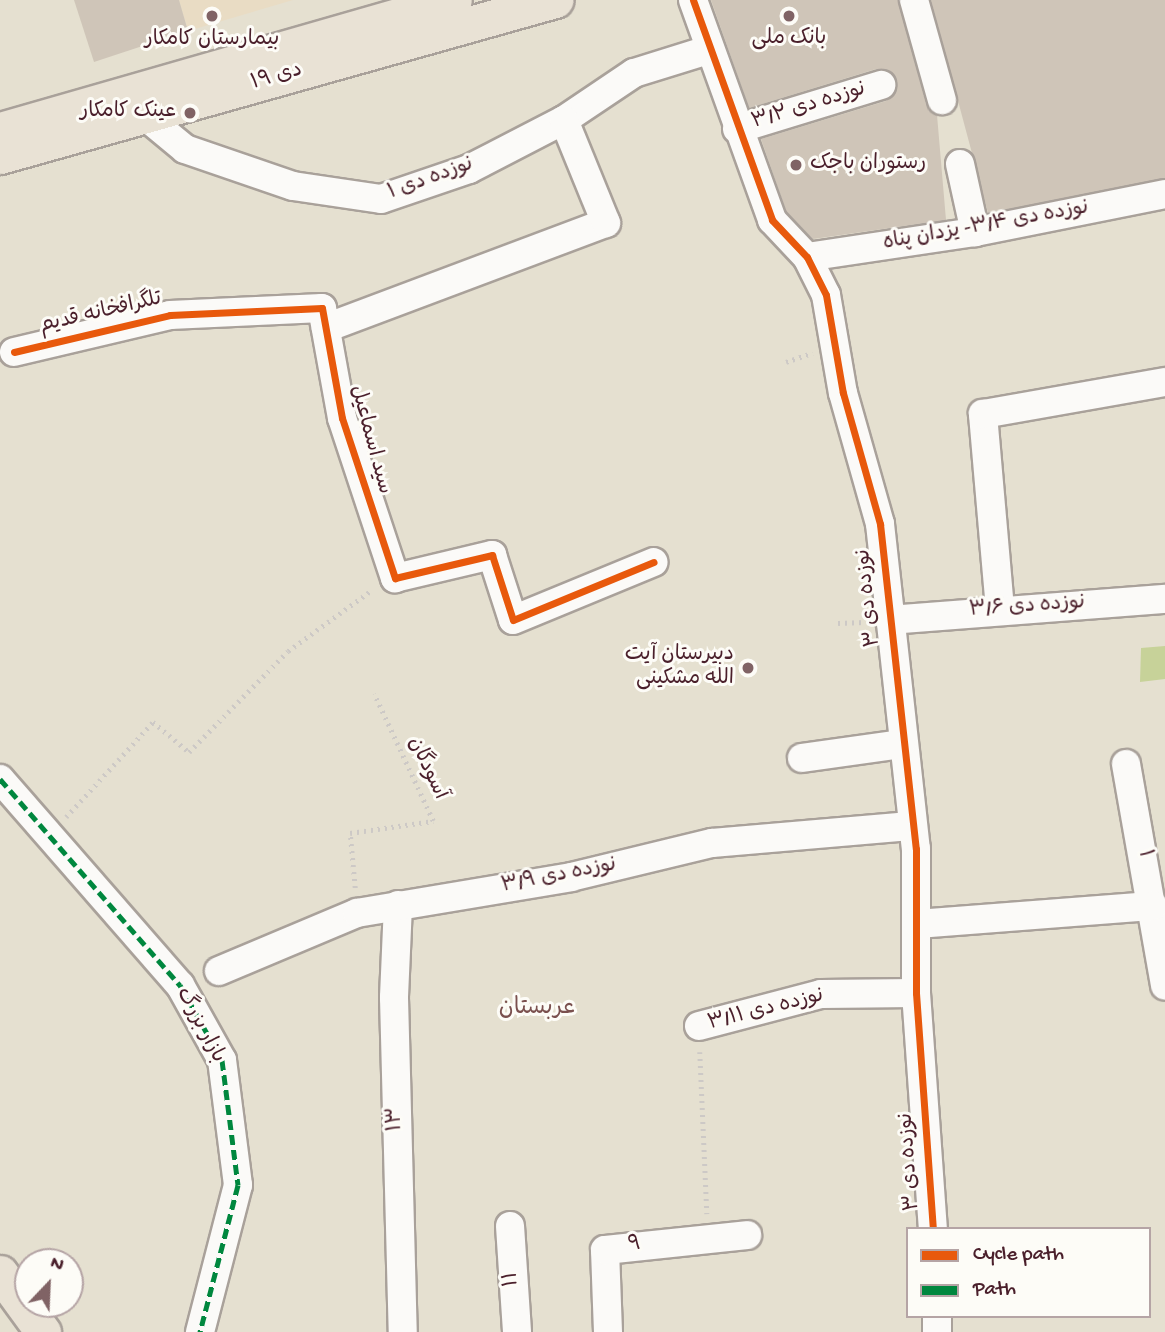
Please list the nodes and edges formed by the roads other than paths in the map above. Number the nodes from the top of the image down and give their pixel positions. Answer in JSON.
{"nodes":[{"id":1,"x":454,"y":0,"type":"edge"},
{"id":2,"x":555,"y":0,"type":"edge"},
{"id":3,"x":693,"y":0,"type":"edge"},
{"id":4,"x":914,"y":0,"type":"edge"},
{"id":5,"x":419,"y":16,"type":"edge"},
{"id":6,"x":708,"y":50,"type":"junction"},
{"id":7,"x":881,"y":85,"type":"dead end"},
{"id":8,"x":942,"y":100,"type":"dead end"},
{"id":9,"x":137,"y":104,"type":"junction"},
{"id":10,"x":564,"y":121,"type":"junction"},
{"id":11,"x":737,"y":129,"type":"junction"},
{"id":12,"x":0,"y":130,"type":"edge"},
{"id":13,"x":0,"y":156,"type":"edge"},
{"id":14,"x":960,"y":164,"type":"dead end"},
{"id":15,"x":1165,"y":194,"type":"edge"},
{"id":16,"x":975,"y":232,"type":"junction"},
{"id":17,"x":807,"y":257,"type":"junction"},
{"id":18,"x":324,"y":318,"type":"junction"},
{"id":19,"x":14,"y":352,"type":"dead end"},
{"id":20,"x":1165,"y":382,"type":"edge"},
{"id":21,"x":654,"y":562,"type":"dead end"},
{"id":22,"x":1165,"y":599,"type":"edge"},
{"id":23,"x":1000,"y":609,"type":"junction"},
{"id":24,"x":890,"y":620,"type":"junction"},
{"id":25,"x":901,"y":744,"type":"junction"},
{"id":26,"x":802,"y":758,"type":"dead end"},
{"id":27,"x":1126,"y":764,"type":"dead end"},
{"id":28,"x":0,"y":779,"type":"edge"},
{"id":29,"x":910,"y":826,"type":"junction"},
{"id":30,"x":398,"y":905,"type":"junction"},
{"id":31,"x":1153,"y":906,"type":"junction"},
{"id":32,"x":918,"y":924,"type":"junction"},
{"id":33,"x":219,"y":971,"type":"dead end"},
{"id":34,"x":1165,"y":986,"type":"edge"},
{"id":35,"x":916,"y":993,"type":"junction"},
{"id":36,"x":698,"y":1026,"type":"road end"},
{"id":37,"x":510,"y":1226,"type":"dead end"},
{"id":38,"x":933,"y":1227,"type":"edge"},
{"id":39,"x":747,"y":1235,"type":"dead end"},
{"id":40,"x":0,"y":1273,"type":"edge"},
{"id":41,"x":43,"y":1332,"type":"edge"},
{"id":42,"x":200,"y":1332,"type":"edge"},
{"id":43,"x":403,"y":1332,"type":"edge"},
{"id":44,"x":517,"y":1332,"type":"edge"},
{"id":45,"x":608,"y":1332,"type":"edge"}],
"edges":[{"from":1,"to":5,"type":"main road","name":"۱۹ دی"},
{"from":2,"to":5,"type":"main road","name":"۱۹ دی"},
{"from":3,"to":6,"type":"street","name":"نوزده دی ۳"},
{"from":4,"to":8,"type":"street"},
{"from":5,"to":9,"type":"main road","name":"۱۹ دی"},
{"from":6,"to":10,"type":"street","name":"نوزده دی ۱"},
{"from":6,"to":11,"type":"street","name":"نوزده دی ۳"},
{"from":7,"to":11,"type":"street","name":"نوزده دی ۳/۲"},
{"from":9,"to":10,"type":"street","name":"نوزده دی ۱"},
{"from":9,"to":12,"type":"main road","name":"۱۹ دی"},
{"from":9,"to":13,"type":"main road","name":"۱۹ دی"},
{"from":10,"to":18,"type":"street"},
{"from":11,"to":17,"type":"street","name":"نوزده دی ۳"},
{"from":14,"to":16,"type":"street"},
{"from":15,"to":16,"type":"street","name":"نوزده دی ۳/۴- یزدان پناه"},
{"from":16,"to":17,"type":"street","name":"نوزده دی ۳/۴- یزدان پناه"},
{"from":17,"to":24,"type":"street","name":"نوزده دی ۳"},
{"from":18,"to":19,"type":"street","name":"تلگرافخانه قدیم"},
{"from":18,"to":21,"type":"street","name":"سید اسماعیل"},
{"from":20,"to":23,"type":"street"},
{"from":22,"to":23,"type":"street","name":"نوزده دی ۳/۶"},
{"from":23,"to":24,"type":"street","name":"نوزده دی ۳/۶"},
{"from":24,"to":25,"type":"street","name":"نوزده دی ۳"},
{"from":25,"to":26,"type":"street"},
{"from":25,"to":29,"type":"street","name":"نوزده دی ۳"},
{"from":27,"to":31,"type":"street","name":"۱"},
{"from":28,"to":42,"type":"street","name":"بازار بزرگ"},
{"from":29,"to":30,"type":"street","name":"نوزده دی ۳/۹"},
{"from":29,"to":32,"type":"street","name":"نوزده دی ۳"},
{"from":30,"to":33,"type":"street","name":"نوزده دی ۳/۹"},
{"from":30,"to":43,"type":"street","name":"۱۳"},
{"from":31,"to":32,"type":"street"},
{"from":31,"to":34,"type":"street","name":"۱"},
{"from":32,"to":35,"type":"street","name":"نوزده دی ۳"},
{"from":35,"to":36,"type":"street","name":"نوزده دی ۳/۱۱"},
{"from":35,"to":38,"type":"street","name":"نوزده دی ۳"},
{"from":37,"to":44,"type":"street","name":"۱۱"},
{"from":39,"to":45,"type":"street","name":"۹"},
{"from":40,"to":41,"type":"main road"}]}
